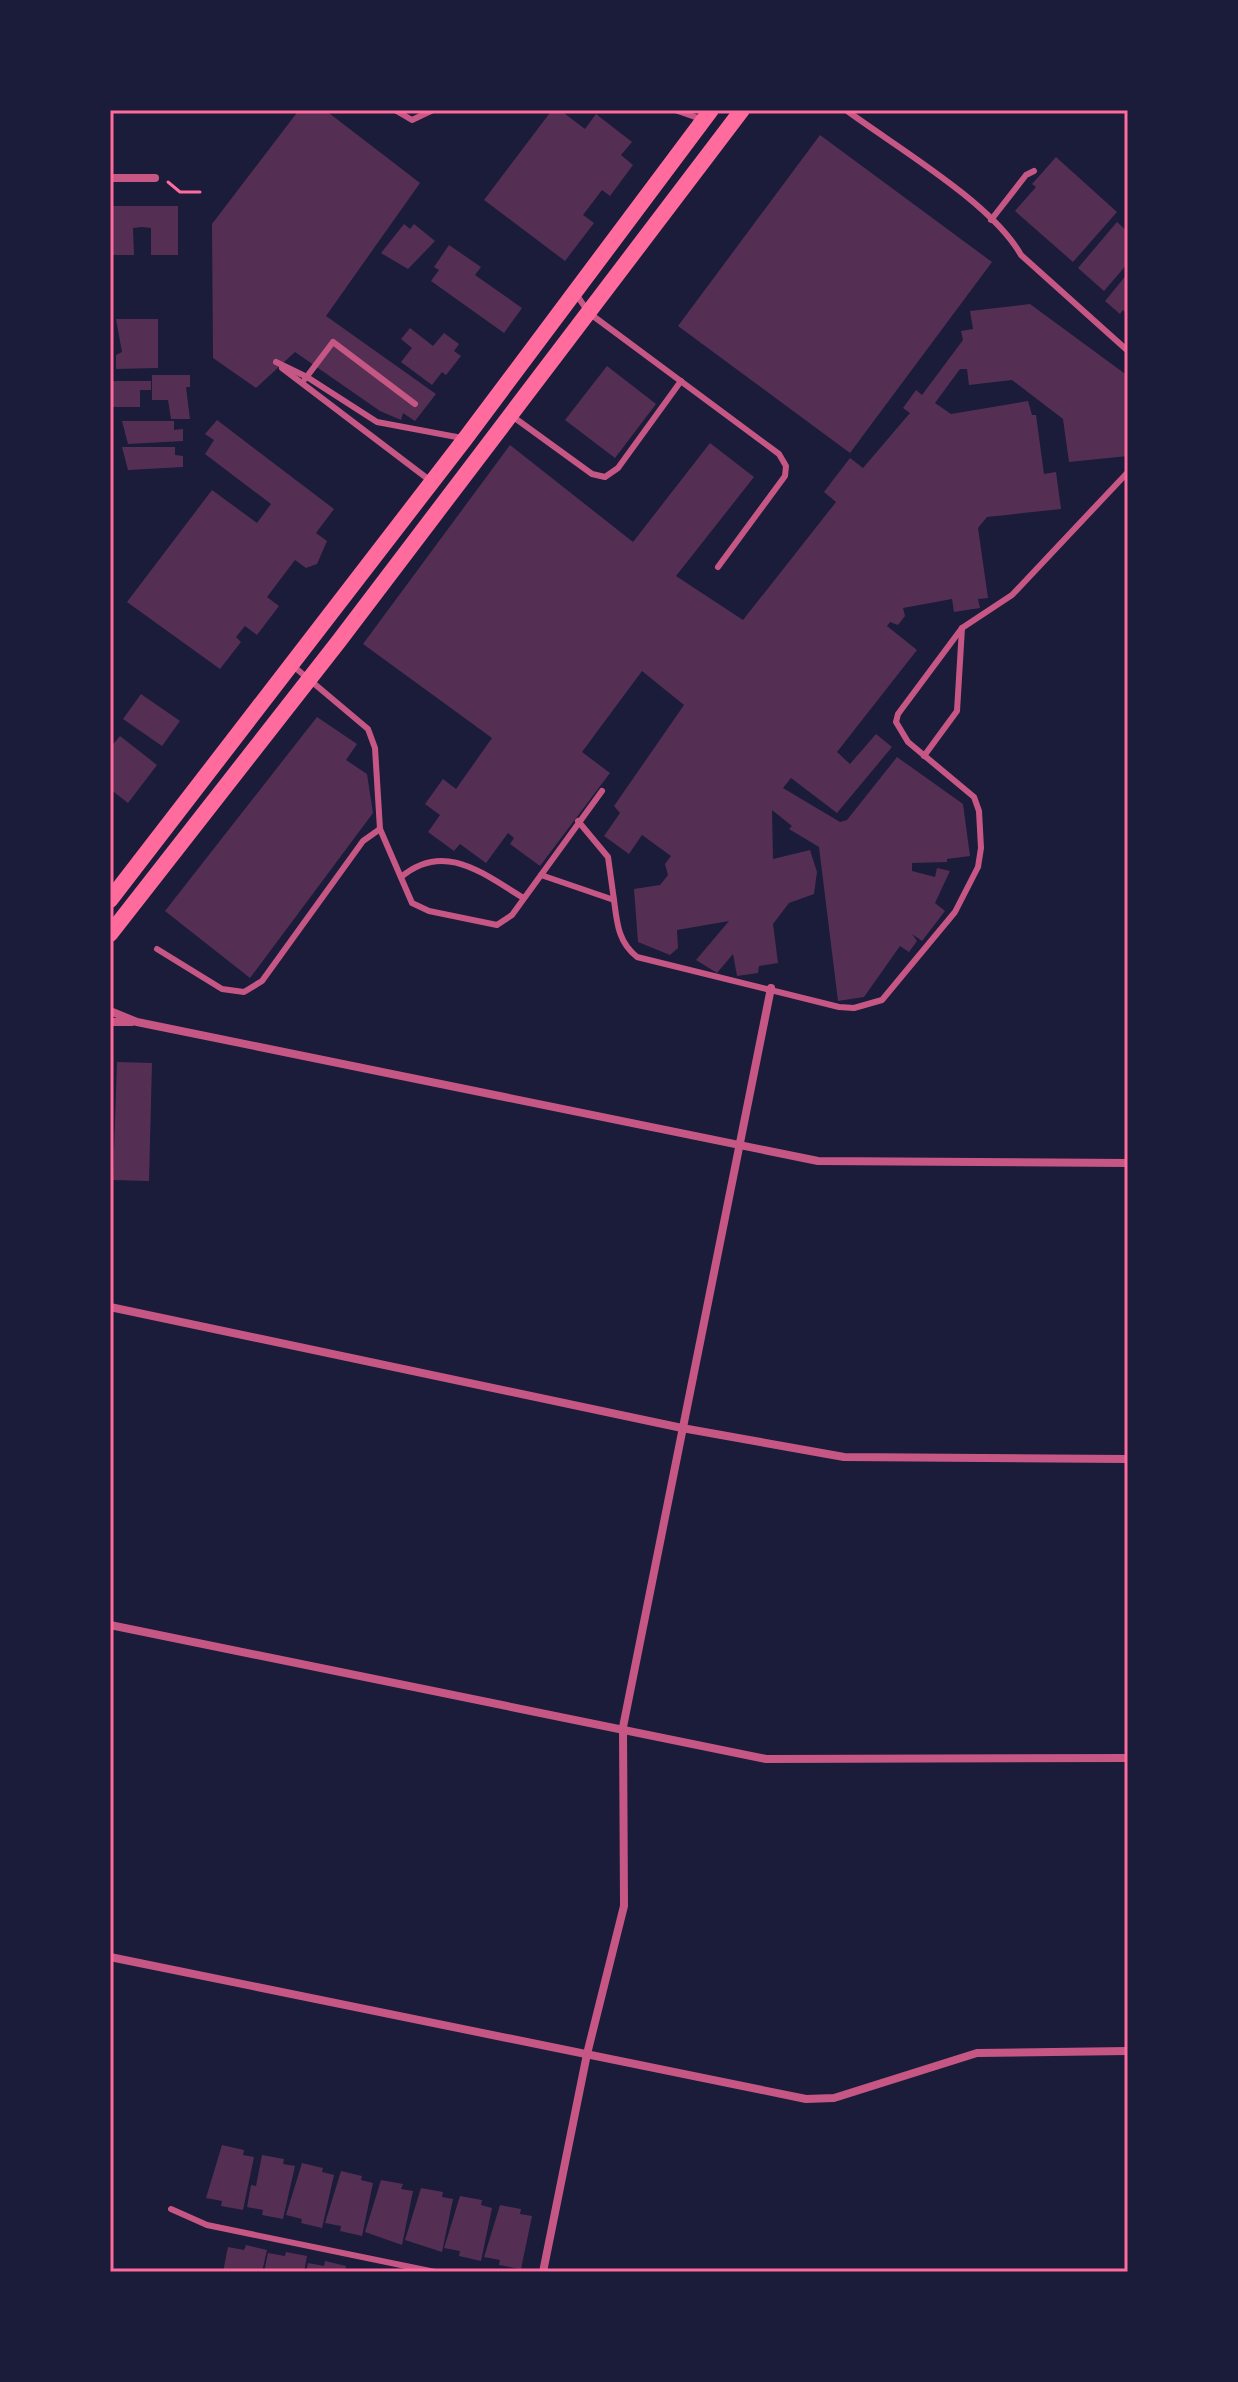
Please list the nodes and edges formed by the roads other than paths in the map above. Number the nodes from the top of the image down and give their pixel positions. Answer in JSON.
{"nodes":[{"id":1,"x":395,"y":110,"type":"edge"},
{"id":2,"x":433,"y":110,"type":"edge"},
{"id":3,"x":675,"y":110,"type":"edge"},
{"id":4,"x":742,"y":110,"type":"edge"},
{"id":5,"x":846,"y":110,"type":"edge"},
{"id":6,"x":708,"y":115,"type":"edge"},
{"id":7,"x":1034,"y":171,"type":"dead end"},
{"id":8,"x":110,"y":178,"type":"edge"},
{"id":9,"x":155,"y":178,"type":"road end"},
{"id":10,"x":991,"y":220,"type":"junction"},
{"id":11,"x":576,"y":294,"type":"junction"},
{"id":12,"x":589,"y":313,"type":"junction"},
{"id":13,"x":1128,"y":351,"type":"edge"},
{"id":14,"x":307,"y":377,"type":"junction"},
{"id":15,"x":681,"y":381,"type":"junction"},
{"id":16,"x":301,"y":385,"type":"junction"},
{"id":17,"x":415,"y":404,"type":"dead end"},
{"id":18,"x":511,"y":415,"type":"junction"},
{"id":19,"x":465,"y":439,"type":"junction"},
{"id":20,"x":1128,"y":472,"type":"edge"},
{"id":21,"x":432,"y":482,"type":"junction"},
{"id":22,"x":718,"y":567,"type":"dead end"},
{"id":23,"x":962,"y":628,"type":"junction"},
{"id":24,"x":291,"y":665,"type":"junction"},
{"id":25,"x":309,"y":680,"type":"junction"},
{"id":26,"x":924,"y":756,"type":"junction"},
{"id":27,"x":602,"y":791,"type":"dead end"},
{"id":28,"x":578,"y":821,"type":"junction"},
{"id":29,"x":380,"y":829,"type":"junction"},
{"id":30,"x":541,"y":875,"type":"junction"},
{"id":31,"x":401,"y":877,"type":"junction"},
{"id":32,"x":522,"y":897,"type":"junction"},
{"id":33,"x":110,"y":900,"type":"edge"},
{"id":34,"x":614,"y":900,"type":"junction"},
{"id":35,"x":110,"y":934,"type":"edge"},
{"id":36,"x":157,"y":949,"type":"dead end"},
{"id":37,"x":771,"y":988,"type":"junction"},
{"id":38,"x":110,"y":1011,"type":"edge"},
{"id":39,"x":110,"y":1022,"type":"edge"},
{"id":40,"x":137,"y":1022,"type":"junction"},
{"id":41,"x":740,"y":1144,"type":"junction"},
{"id":42,"x":1128,"y":1163,"type":"edge"},
{"id":43,"x":110,"y":1307,"type":"edge"},
{"id":44,"x":682,"y":1428,"type":"junction"},
{"id":45,"x":1128,"y":1459,"type":"edge"},
{"id":46,"x":110,"y":1625,"type":"edge"},
{"id":47,"x":623,"y":1727,"type":"junction"},
{"id":48,"x":1128,"y":1758,"type":"edge"},
{"id":49,"x":110,"y":1957,"type":"edge"},
{"id":50,"x":1128,"y":2051,"type":"edge"},
{"id":51,"x":587,"y":2054,"type":"junction"},
{"id":52,"x":171,"y":2209,"type":"dead end"},
{"id":53,"x":435,"y":2272,"type":"edge"},
{"id":54,"x":543,"y":2272,"type":"edge"}],
"edges":[{"from":1,"to":2,"type":"lane"},
{"from":3,"to":6,"type":"lane"},
{"from":4,"to":12,"type":"main road"},
{"from":5,"to":10,"type":"lane"},
{"from":6,"to":11,"type":"main road"},
{"from":7,"to":10,"type":"lane"},
{"from":8,"to":9,"type":"street"},
{"from":10,"to":13,"type":"lane"},
{"from":11,"to":12,"type":"lane"},
{"from":11,"to":19,"type":"main road"},
{"from":12,"to":15,"type":"lane"},
{"from":12,"to":18,"type":"main road"},
{"from":14,"to":16,"type":"lane"},
{"from":14,"to":16,"type":"lane"},
{"from":14,"to":17,"type":"lane"},
{"from":14,"to":19,"type":"lane"},
{"from":15,"to":18,"type":"lane"},
{"from":15,"to":22,"type":"lane"},
{"from":16,"to":21,"type":"lane"},
{"from":18,"to":25,"type":"main road"},
{"from":19,"to":21,"type":"main road"},
{"from":20,"to":23,"type":"lane"},
{"from":21,"to":24,"type":"main road"},
{"from":23,"to":26,"type":"lane"},
{"from":23,"to":26,"type":"lane"},
{"from":24,"to":25,"type":"lane"},
{"from":24,"to":33,"type":"main road"},
{"from":25,"to":29,"type":"lane"},
{"from":25,"to":35,"type":"main road"},
{"from":26,"to":37,"type":"lane"},
{"from":27,"to":28,"type":"lane"},
{"from":28,"to":30,"type":"lane"},
{"from":28,"to":34,"type":"lane"},
{"from":29,"to":31,"type":"lane"},
{"from":29,"to":36,"type":"lane"},
{"from":30,"to":32,"type":"lane"},
{"from":30,"to":34,"type":"lane"},
{"from":31,"to":32,"type":"lane"},
{"from":31,"to":32,"type":"lane"},
{"from":34,"to":37,"type":"lane"},
{"from":37,"to":41,"type":"street"},
{"from":38,"to":40,"type":"street"},
{"from":39,"to":40,"type":"street"},
{"from":40,"to":41,"type":"street"},
{"from":41,"to":42,"type":"street"},
{"from":41,"to":44,"type":"street"},
{"from":43,"to":44,"type":"street"},
{"from":44,"to":45,"type":"street"},
{"from":44,"to":47,"type":"street"},
{"from":46,"to":47,"type":"street"},
{"from":47,"to":48,"type":"street"},
{"from":47,"to":51,"type":"street"},
{"from":49,"to":51,"type":"street"},
{"from":50,"to":51,"type":"street"},
{"from":51,"to":54,"type":"street"},
{"from":52,"to":53,"type":"lane"}]}
